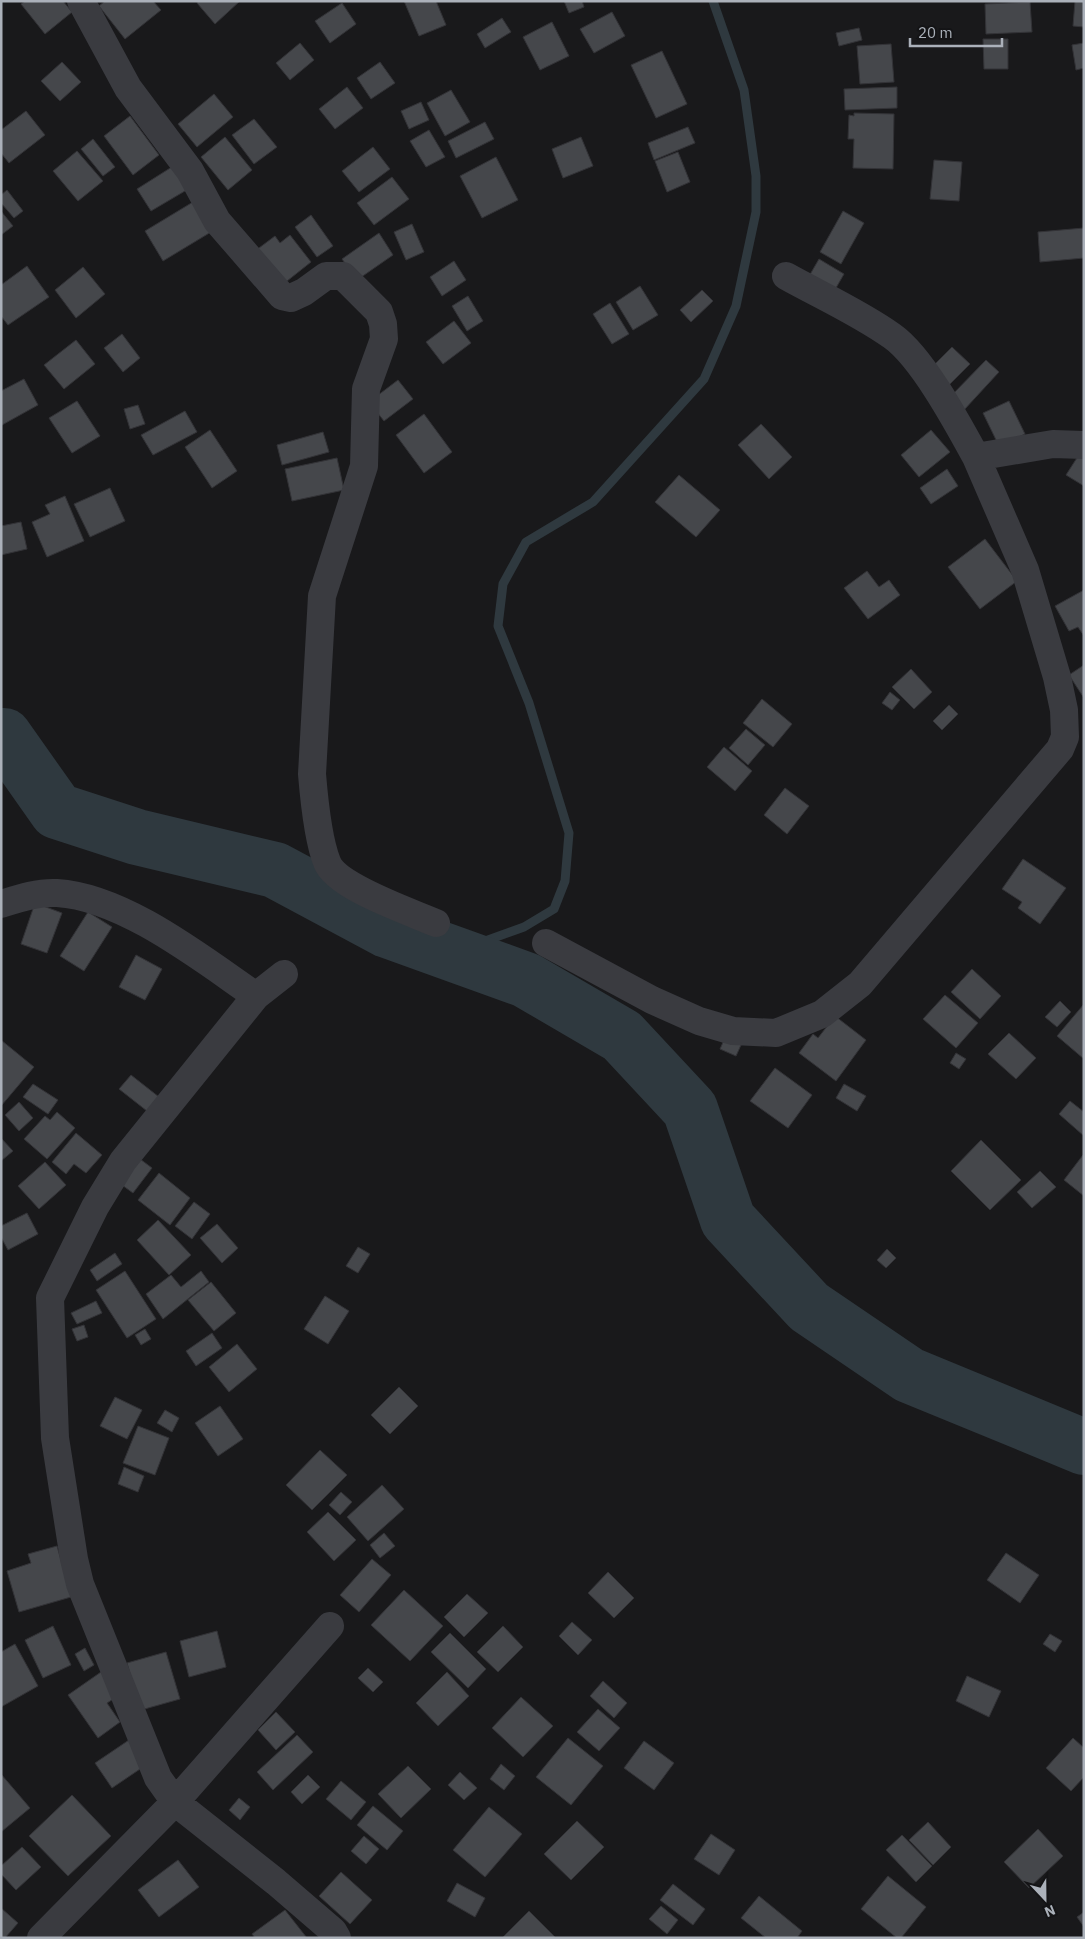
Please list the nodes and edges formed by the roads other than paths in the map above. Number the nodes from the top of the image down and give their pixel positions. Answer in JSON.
{"nodes":[{"id":1,"x":81,"y":1,"type":"edge"},
{"id":2,"x":786,"y":276,"type":"dead end"},
{"id":3,"x":1084,"y":445,"type":"edge"},
{"id":4,"x":976,"y":456,"type":"junction"},
{"id":5,"x":1,"y":904,"type":"edge"},
{"id":6,"x":436,"y":923,"type":"dead end"},
{"id":7,"x":546,"y":943,"type":"dead end"},
{"id":8,"x":284,"y":974,"type":"dead end"},
{"id":9,"x":256,"y":996,"type":"junction"},
{"id":10,"x":330,"y":1626,"type":"dead end"},
{"id":11,"x":175,"y":1802,"type":"junction"},
{"id":12,"x":42,"y":1938,"type":"edge"},
{"id":13,"x":337,"y":1938,"type":"edge"}],
"edges":[{"from":1,"to":6,"type":"street"},
{"from":2,"to":4,"type":"street"},
{"from":3,"to":4,"type":"street"},
{"from":4,"to":7,"type":"street"},
{"from":5,"to":9,"type":"street"},
{"from":8,"to":9,"type":"street"},
{"from":9,"to":11,"type":"street"},
{"from":10,"to":11,"type":"street"},
{"from":11,"to":12,"type":"street"},
{"from":11,"to":13,"type":"street"}]}
